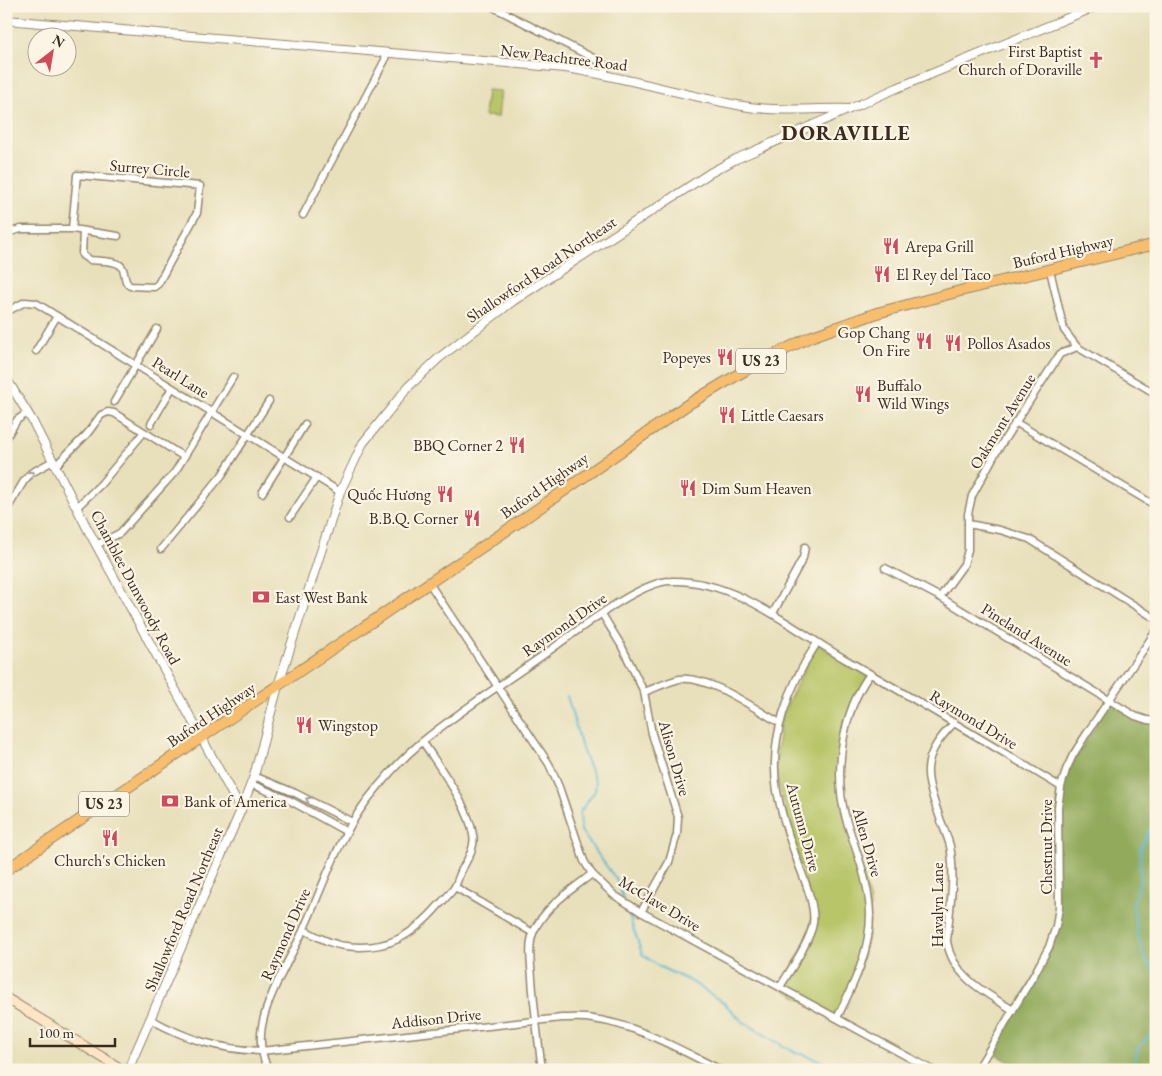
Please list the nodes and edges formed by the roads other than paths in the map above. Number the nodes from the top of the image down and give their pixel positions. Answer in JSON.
{"nodes":[{"id":1,"x":491,"y":6,"type":"edge"},
{"id":2,"x":1097,"y":6,"type":"edge"},
{"id":3,"x":6,"y":20,"type":"edge"},
{"id":4,"x":386,"y":53,"type":"junction"},
{"id":5,"x":606,"y":74,"type":"junction"},
{"id":6,"x":851,"y":109,"type":"junction"},
{"id":7,"x":303,"y":215,"type":"dead end"},
{"id":8,"x":72,"y":229,"type":"junction"},
{"id":9,"x":83,"y":232,"type":"junction"},
{"id":10,"x":6,"y":233,"type":"edge"},
{"id":11,"x":118,"y":236,"type":"dead end"},
{"id":12,"x":1156,"y":244,"type":"edge"},
{"id":13,"x":1050,"y":270,"type":"junction"},
{"id":14,"x":6,"y":312,"type":"edge"},
{"id":15,"x":57,"y":316,"type":"junction"},
{"id":16,"x":158,"y":329,"type":"dead end"},
{"id":17,"x":1077,"y":346,"type":"junction"},
{"id":18,"x":36,"y":350,"type":"dead end"},
{"id":19,"x":136,"y":366,"type":"junction"},
{"id":20,"x":233,"y":377,"type":"dead end"},
{"id":21,"x":7,"y":379,"type":"edge"},
{"id":22,"x":172,"y":388,"type":"junction"},
{"id":23,"x":1156,"y":394,"type":"edge"},
{"id":24,"x":269,"y":401,"type":"dead end"},
{"id":25,"x":114,"y":402,"type":"dead end"},
{"id":26,"x":211,"y":412,"type":"junction"},
{"id":27,"x":27,"y":413,"type":"junction"},
{"id":28,"x":1015,"y":422,"type":"junction"},
{"id":29,"x":151,"y":424,"type":"dead end"},
{"id":30,"x":305,"y":424,"type":"dead end"},
{"id":31,"x":144,"y":432,"type":"junction"},
{"id":32,"x":248,"y":435,"type":"junction"},
{"id":33,"x":6,"y":438,"type":"edge"},
{"id":34,"x":184,"y":457,"type":"junction"},
{"id":35,"x":284,"y":457,"type":"junction"},
{"id":36,"x":54,"y":463,"type":"junction"},
{"id":37,"x":316,"y":477,"type":"junction"},
{"id":38,"x":340,"y":492,"type":"junction"},
{"id":39,"x":262,"y":493,"type":"dead end"},
{"id":40,"x":1156,"y":506,"type":"edge"},
{"id":41,"x":78,"y":507,"type":"junction"},
{"id":42,"x":6,"y":511,"type":"edge"},
{"id":43,"x":290,"y":516,"type":"dead end"},
{"id":44,"x":968,"y":524,"type":"junction"},
{"id":45,"x":96,"y":545,"type":"junction"},
{"id":46,"x":805,"y":547,"type":"dead end"},
{"id":47,"x":161,"y":549,"type":"dead end"},
{"id":48,"x":885,"y":568,"type":"dead end"},
{"id":49,"x":429,"y":583,"type":"junction"},
{"id":50,"x":940,"y":597,"type":"junction"},
{"id":51,"x":773,"y":613,"type":"junction"},
{"id":52,"x":602,"y":614,"type":"junction"},
{"id":53,"x":1156,"y":619,"type":"edge"},
{"id":54,"x":1156,"y":631,"type":"edge"},
{"id":55,"x":817,"y":643,"type":"junction"},
{"id":56,"x":870,"y":674,"type":"junction"},
{"id":57,"x":278,"y":686,"type":"junction"},
{"id":58,"x":498,"y":686,"type":"junction"},
{"id":59,"x":644,"y":692,"type":"junction"},
{"id":60,"x":1109,"y":701,"type":"junction"},
{"id":61,"x":1156,"y":721,"type":"edge"},
{"id":62,"x":954,"y":723,"type":"junction"},
{"id":63,"x":780,"y":724,"type":"junction"},
{"id":64,"x":201,"y":738,"type":"junction"},
{"id":65,"x":422,"y":742,"type":"junction"},
{"id":66,"x":252,"y":780,"type":"junction"},
{"id":67,"x":1061,"y":787,"type":"junction"},
{"id":68,"x":241,"y":810,"type":"junction"},
{"id":69,"x":352,"y":822,"type":"junction"},
{"id":70,"x":347,"y":832,"type":"junction"},
{"id":71,"x":6,"y":870,"type":"edge"},
{"id":72,"x":592,"y":874,"type":"junction"},
{"id":73,"x":455,"y":887,"type":"junction"},
{"id":74,"x":641,"y":912,"type":"junction"},
{"id":75,"x":304,"y":930,"type":"junction"},
{"id":76,"x":533,"y":933,"type":"junction"},
{"id":77,"x":780,"y":987,"type":"junction"},
{"id":78,"x":6,"y":998,"type":"edge"},
{"id":79,"x":1013,"y":1010,"type":"junction"},
{"id":80,"x":837,"y":1018,"type":"junction"},
{"id":81,"x":150,"y":1020,"type":"junction"},
{"id":82,"x":535,"y":1021,"type":"junction"},
{"id":83,"x":260,"y":1052,"type":"junction"},
{"id":84,"x":122,"y":1070,"type":"edge"},
{"id":85,"x":128,"y":1070,"type":"edge"},
{"id":86,"x":268,"y":1070,"type":"edge"},
{"id":87,"x":542,"y":1070,"type":"edge"},
{"id":88,"x":720,"y":1070,"type":"edge"},
{"id":89,"x":932,"y":1070,"type":"edge"},
{"id":90,"x":977,"y":1070,"type":"edge"}],
"edges":[{"from":1,"to":5,"type":"street"},
{"from":2,"to":6,"type":"street","name":"New Peachtree Road"},
{"from":3,"to":4,"type":"street","name":"New Peachtree Road"},
{"from":4,"to":5,"type":"street","name":"New Peachtree Road"},
{"from":4,"to":7,"type":"street"},
{"from":5,"to":6,"type":"street","name":"New Peachtree Road"},
{"from":6,"to":38,"type":"street","name":"Shallowford Road Northeast"},
{"from":8,"to":9,"type":"street"},
{"from":8,"to":9,"type":"street","name":"Surrey Circle"},
{"from":8,"to":10,"type":"street"},
{"from":9,"to":11,"type":"street"},
{"from":12,"to":13,"type":"main road","name":"Buford Highway","number":"US 23"},
{"from":13,"to":17,"type":"street"},
{"from":13,"to":49,"type":"main road","name":"Buford Highway","number":"US 23"},
{"from":14,"to":15,"type":"street","name":"Pearl Lane"},
{"from":15,"to":18,"type":"street"},
{"from":15,"to":19,"type":"street","name":"Pearl Lane"},
{"from":16,"to":19,"type":"street"},
{"from":17,"to":23,"type":"street"},
{"from":17,"to":28,"type":"street","name":"Oakmont Avenue"},
{"from":19,"to":22,"type":"street","name":"Pearl Lane"},
{"from":19,"to":25,"type":"street"},
{"from":20,"to":26,"type":"street"},
{"from":21,"to":27,"type":"street","name":"Chamblee Dunwoody Road"},
{"from":22,"to":26,"type":"street","name":"Pearl Lane"},
{"from":22,"to":29,"type":"street"},
{"from":24,"to":32,"type":"street"},
{"from":26,"to":32,"type":"street","name":"Pearl Lane"},
{"from":26,"to":34,"type":"street"},
{"from":27,"to":33,"type":"street"},
{"from":27,"to":36,"type":"street","name":"Chamblee Dunwoody Road"},
{"from":28,"to":40,"type":"street"},
{"from":28,"to":44,"type":"street","name":"Oakmont Avenue"},
{"from":30,"to":35,"type":"street"},
{"from":31,"to":34,"type":"street"},
{"from":31,"to":36,"type":"street"},
{"from":31,"to":41,"type":"street"},
{"from":32,"to":35,"type":"street","name":"Pearl Lane"},
{"from":32,"to":47,"type":"street"},
{"from":34,"to":45,"type":"street"},
{"from":35,"to":37,"type":"street","name":"Pearl Lane"},
{"from":35,"to":39,"type":"street"},
{"from":36,"to":41,"type":"street","name":"Chamblee Dunwoody Road"},
{"from":42,"to":36,"type":"street","one_way":true},
{"from":37,"to":38,"type":"street","name":"Pearl Lane"},
{"from":37,"to":43,"type":"street"},
{"from":38,"to":57,"type":"street","name":"Shallowford Road Northeast"},
{"from":41,"to":45,"type":"street","name":"Chamblee Dunwoody Road"},
{"from":44,"to":50,"type":"street","name":"Oakmont Avenue"},
{"from":44,"to":53,"type":"street"},
{"from":45,"to":64,"type":"street","name":"Chamblee Dunwoody Road"},
{"from":46,"to":51,"type":"street"},
{"from":48,"to":50,"type":"street","name":"Pineland Avenue"},
{"from":49,"to":57,"type":"main road","name":"Buford Highway","number":"US 23"},
{"from":49,"to":58,"type":"street","name":"McClave Drive"},
{"from":50,"to":60,"type":"street","name":"Pineland Avenue"},
{"from":51,"to":52,"type":"street","name":"Raymond Drive"},
{"from":51,"to":55,"type":"street","name":"Raymond Drive"},
{"from":52,"to":58,"type":"street","name":"Raymond Drive"},
{"from":52,"to":59,"type":"street","name":"Alison Drive"},
{"from":54,"to":60,"type":"street","name":"Chestnut Drive"},
{"from":55,"to":56,"type":"street","name":"Raymond Drive"},
{"from":55,"to":63,"type":"street","name":"Autumn Drive"},
{"from":56,"to":62,"type":"street","name":"Raymond Drive"},
{"from":56,"to":80,"type":"street","name":"Allen Drive"},
{"from":57,"to":64,"type":"main road","name":"Buford Highway","number":"US 23"},
{"from":57,"to":66,"type":"street","name":"Shallowford Road Northeast"},
{"from":58,"to":65,"type":"street","name":"Raymond Drive"},
{"from":58,"to":72,"type":"street","name":"McClave Drive"},
{"from":59,"to":63,"type":"street"},
{"from":59,"to":74,"type":"street","name":"Alison Drive"},
{"from":60,"to":61,"type":"street","name":"Pineland Avenue"},
{"from":60,"to":67,"type":"street","name":"Chestnut Drive"},
{"from":62,"to":67,"type":"street","name":"Raymond Drive"},
{"from":62,"to":79,"type":"street","name":"Havalyn Lane"},
{"from":63,"to":77,"type":"street","name":"Autumn Drive"},
{"from":64,"to":68,"type":"street","name":"Chamblee Dunwoody Road"},
{"from":64,"to":71,"type":"main road","name":"Buford Highway","number":"US 23"},
{"from":65,"to":69,"type":"street","name":"Raymond Drive"},
{"from":65,"to":73,"type":"street"},
{"from":66,"to":68,"type":"street","name":"Shallowford Road Northeast"},
{"from":69,"to":66,"type":"street","one_way":true},
{"from":66,"to":70,"type":"street"},
{"from":67,"to":79,"type":"street","name":"Chestnut Drive"},
{"from":68,"to":81,"type":"street","name":"Shallowford Road Northeast"},
{"from":69,"to":70,"type":"street","name":"Raymond Drive"},
{"from":70,"to":75,"type":"street","name":"Raymond Drive"},
{"from":72,"to":74,"type":"street","name":"McClave Drive"},
{"from":72,"to":76,"type":"street"},
{"from":73,"to":75,"type":"street"},
{"from":73,"to":76,"type":"street"},
{"from":74,"to":77,"type":"street","name":"McClave Drive"},
{"from":75,"to":83,"type":"street","name":"Raymond Drive"},
{"from":76,"to":82,"type":"street"},
{"from":77,"to":80,"type":"street","name":"McClave Drive"},
{"from":78,"to":84,"type":"main road"},
{"from":79,"to":90,"type":"street","name":"Chestnut Drive"},
{"from":80,"to":89,"type":"street","name":"McClave Drive"},
{"from":81,"to":83,"type":"street","name":"Addison Drive"},
{"from":81,"to":85,"type":"street","name":"Shallowford Road Northeast"},
{"from":82,"to":83,"type":"street","name":"Addison Drive"},
{"from":82,"to":87,"type":"street"},
{"from":82,"to":88,"type":"street","name":"Addison Drive"},
{"from":83,"to":86,"type":"street","name":"Raymond Drive"}]}
